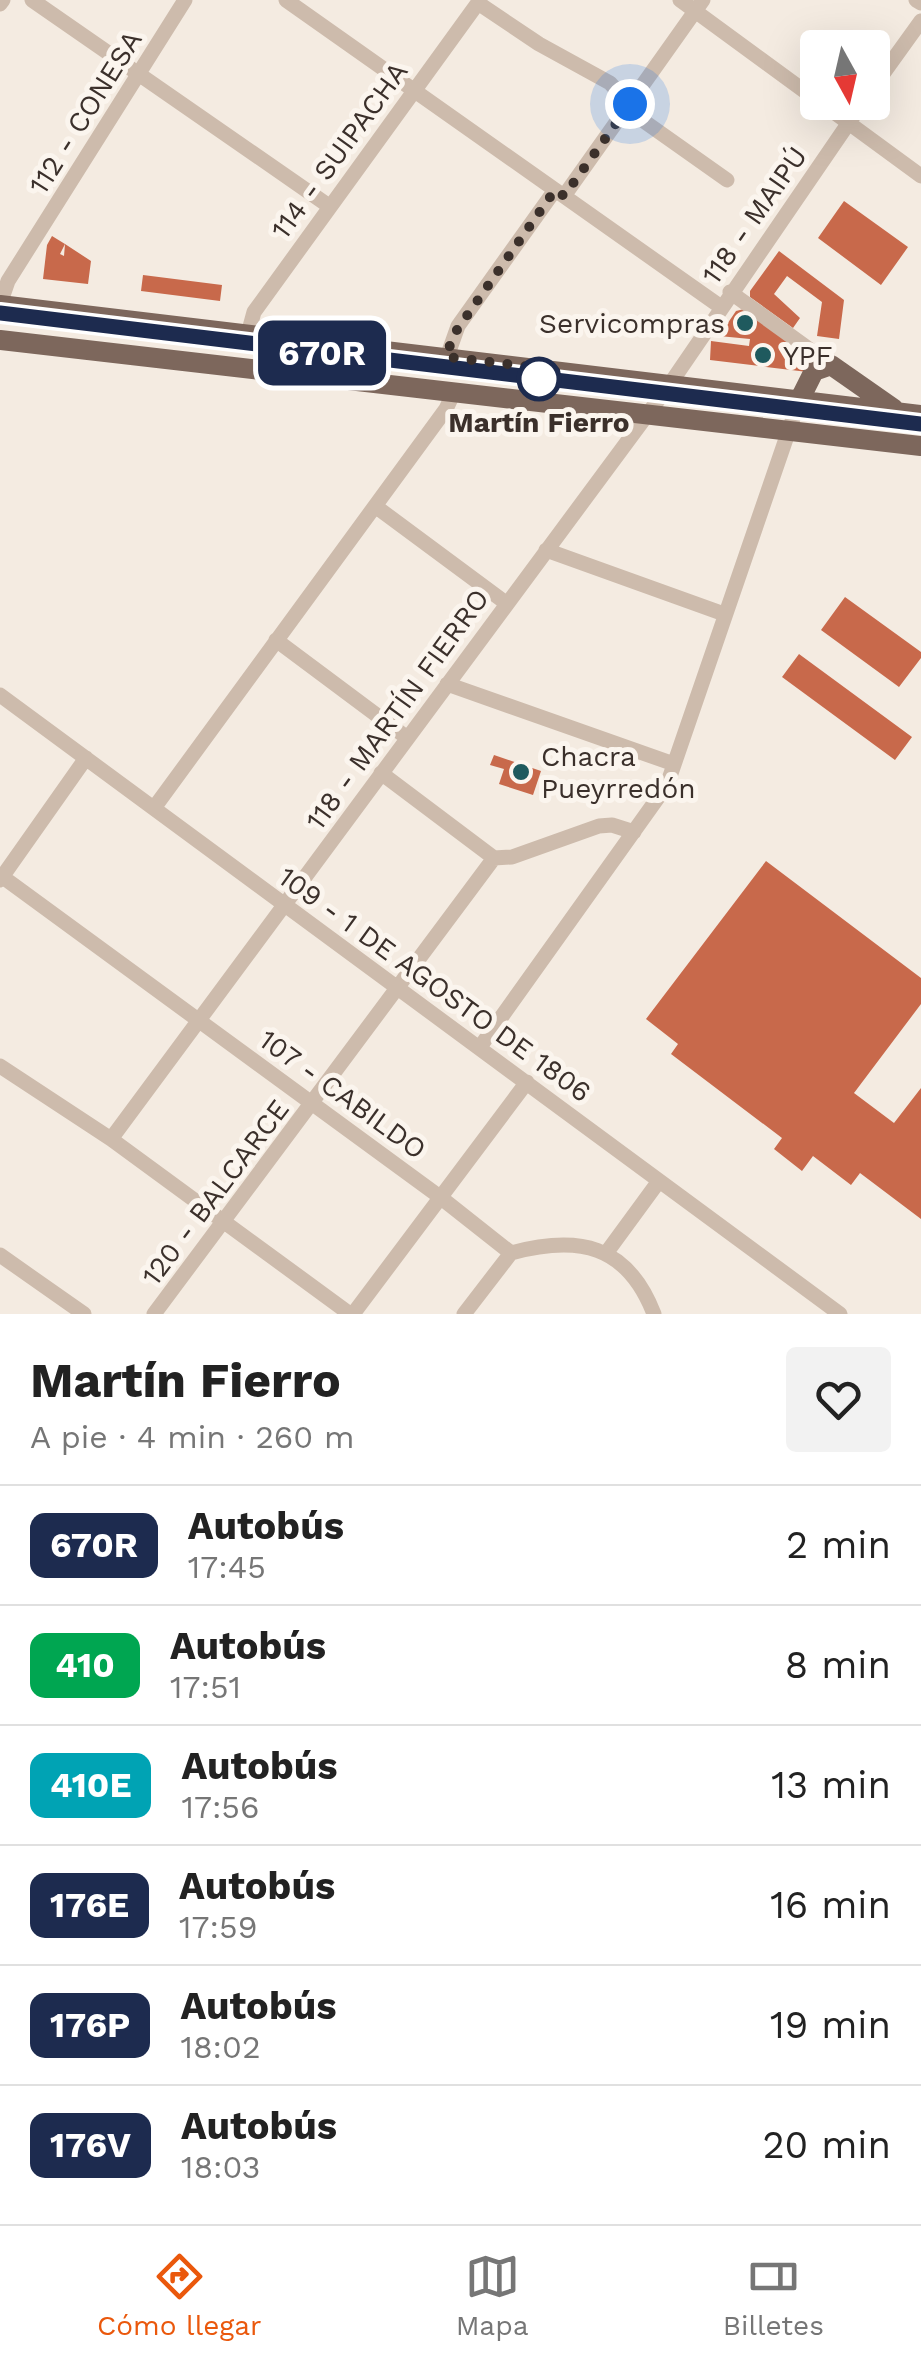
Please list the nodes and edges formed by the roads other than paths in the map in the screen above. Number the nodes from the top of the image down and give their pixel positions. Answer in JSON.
{"nodes":[{"id":1,"x":32,"y":0,"type":"edge"},
{"id":2,"x":185,"y":0,"type":"edge"},
{"id":3,"x":286,"y":0,"type":"edge"},
{"id":4,"x":680,"y":0,"type":"edge"},
{"id":5,"x":479,"y":1,"type":"edge"},
{"id":6,"x":699,"y":5,"type":"edge"},
{"id":7,"x":921,"y":21,"type":"edge"},
{"id":8,"x":890,"y":64,"type":"edge"},
{"id":9,"x":139,"y":72,"type":"junction"},
{"id":10,"x":800,"y":87,"type":"edge"},
{"id":11,"x":414,"y":91,"type":"junction"},
{"id":12,"x":630,"y":104,"type":"junction"},
{"id":13,"x":844,"y":120,"type":"edge"},
{"id":14,"x":850,"y":120,"type":"edge"},
{"id":15,"x":848,"y":123,"type":"junction"},
{"id":16,"x":921,"y":176,"type":"edge"},
{"id":17,"x":727,"y":180,"type":"dead end"},
{"id":18,"x":559,"y":193,"type":"junction"},
{"id":19,"x":329,"y":206,"type":"junction"},
{"id":20,"x":730,"y":292,"type":"junction"},
{"id":21,"x":0,"y":304,"type":"edge"},
{"id":22,"x":721,"y":306,"type":"junction"},
{"id":23,"x":248,"y":334,"type":"junction"},
{"id":24,"x":0,"y":340,"type":"edge"},
{"id":25,"x":447,"y":357,"type":"junction"},
{"id":26,"x":831,"y":365,"type":"junction"},
{"id":27,"x":670,"y":384,"type":"junction"},
{"id":28,"x":454,"y":392,"type":"junction"},
{"id":29,"x":799,"y":401,"type":"junction"},
{"id":30,"x":645,"y":414,"type":"junction"},
{"id":31,"x":910,"y":414,"type":"edge"},
{"id":32,"x":788,"y":431,"type":"junction"},
{"id":33,"x":921,"y":446,"type":"edge"},
{"id":34,"x":375,"y":506,"type":"junction"},
{"id":35,"x":546,"y":550,"type":"junction"},
{"id":36,"x":506,"y":604,"type":"junction"},
{"id":37,"x":724,"y":614,"type":"junction"},
{"id":38,"x":276,"y":640,"type":"junction"},
{"id":39,"x":447,"y":684,"type":"junction"},
{"id":40,"x":0,"y":695,"type":"edge"},
{"id":41,"x":406,"y":737,"type":"junction"},
{"id":42,"x":86,"y":758,"type":"junction"},
{"id":43,"x":674,"y":764,"type":"junction"},
{"id":44,"x":382,"y":773,"type":"junction"},
{"id":45,"x":154,"y":808,"type":"junction"},
{"id":46,"x":634,"y":832,"type":"junction"},
{"id":47,"x":494,"y":858,"type":"junction"},
{"id":48,"x":1,"y":877,"type":"edge"},
{"id":49,"x":284,"y":904,"type":"junction"},
{"id":50,"x":398,"y":988,"type":"junction"},
{"id":51,"x":198,"y":1018,"type":"junction"},
{"id":52,"x":480,"y":1047,"type":"junction"},
{"id":53,"x":0,"y":1066,"type":"edge"},
{"id":54,"x":526,"y":1082,"type":"junction"},
{"id":55,"x":312,"y":1103,"type":"junction"},
{"id":56,"x":110,"y":1138,"type":"junction"},
{"id":57,"x":659,"y":1181,"type":"junction"},
{"id":58,"x":440,"y":1197,"type":"junction"},
{"id":59,"x":223,"y":1223,"type":"junction"},
{"id":60,"x":511,"y":1252,"type":"junction"},
{"id":61,"x":607,"y":1252,"type":"junction"},
{"id":62,"x":0,"y":1255,"type":"edge"},
{"id":63,"x":84,"y":1314,"type":"edge"},
{"id":64,"x":154,"y":1314,"type":"edge"},
{"id":65,"x":352,"y":1314,"type":"edge"},
{"id":66,"x":464,"y":1314,"type":"edge"},
{"id":67,"x":654,"y":1314,"type":"edge"},
{"id":68,"x":839,"y":1314,"type":"edge"}],
"edges":[{"from":1,"to":9,"type":"street"},
{"from":2,"to":9,"type":"street","name":"112 - CONESA"},
{"from":3,"to":11,"type":"street"},
{"from":4,"to":6,"type":"street"},
{"from":5,"to":11,"type":"street","name":"114 - SUIPACHA"},
{"from":5,"to":12,"type":"street"},
{"from":6,"to":10,"type":"street"},
{"from":6,"to":12,"type":"street"},
{"from":7,"to":8,"type":"street"},
{"from":9,"to":19,"type":"street"},
{"from":9,"to":21,"type":"street","name":"112 - CONESA"},
{"from":11,"to":18,"type":"street"},
{"from":11,"to":19,"type":"street","name":"114 - SUIPACHA"},
{"from":12,"to":17,"type":"street"},
{"from":12,"to":18,"type":"street"},
{"from":13,"to":15,"type":"street"},
{"from":14,"to":15,"type":"street","name":"118 - MAIPÚ"},
{"from":15,"to":16,"type":"street"},
{"from":15,"to":20,"type":"street","name":"118 - MAIPÚ"},
{"from":18,"to":22,"type":"street"},
{"from":18,"to":25,"type":"street"},
{"from":19,"to":23,"type":"street","name":"114 - SUIPACHA"},
{"from":20,"to":22,"type":"street","name":"118 - MAIPÚ"},
{"from":20,"to":26,"type":"street"},
{"from":21,"to":23,"type":"main road"},
{"from":22,"to":27,"type":"street","name":"118 - MARTÍN FIERRO"},
{"from":23,"to":25,"type":"main road"},
{"from":24,"to":28,"type":"main road"},
{"from":25,"to":27,"type":"main road"},
{"from":26,"to":29,"type":"main road"},
{"from":26,"to":31,"type":"main road"},
{"from":27,"to":29,"type":"main road"},
{"from":27,"to":30,"type":"street","name":"118 - MARTÍN FIERRO"},
{"from":28,"to":30,"type":"main road"},
{"from":28,"to":34,"type":"street"},
{"from":29,"to":31,"type":"main road"},
{"from":29,"to":32,"type":"street"},
{"from":30,"to":32,"type":"main road"},
{"from":30,"to":35,"type":"street","name":"118 - MARTÍN FIERRO"},
{"from":32,"to":33,"type":"main road"},
{"from":32,"to":37,"type":"street"},
{"from":34,"to":36,"type":"street"},
{"from":34,"to":38,"type":"street"},
{"from":35,"to":36,"type":"street","name":"118 - MARTÍN FIERRO"},
{"from":35,"to":37,"type":"street"},
{"from":36,"to":39,"type":"street","name":"118 - MARTÍN FIERRO"},
{"from":37,"to":43,"type":"street"},
{"from":38,"to":41,"type":"street"},
{"from":38,"to":45,"type":"street"},
{"from":39,"to":41,"type":"street","name":"118 - MARTÍN FIERRO"},
{"from":39,"to":43,"type":"street"},
{"from":40,"to":42,"type":"street","name":"109 - 1 DE AGOSTO DE 1806"},
{"from":41,"to":44,"type":"street","name":"118 - MARTÍN FIERRO"},
{"from":42,"to":45,"type":"street","name":"109 - 1 DE AGOSTO DE 1806"},
{"from":42,"to":48,"type":"street"},
{"from":43,"to":46,"type":"street"},
{"from":44,"to":47,"type":"street"},
{"from":44,"to":49,"type":"street","name":"118 - MARTÍN FIERRO"},
{"from":45,"to":49,"type":"street","name":"109 - 1 DE AGOSTO DE 1806"},
{"from":46,"to":47,"type":"street"},
{"from":46,"to":52,"type":"street"},
{"from":47,"to":50,"type":"street","name":"120 - BALCARCE"},
{"from":48,"to":51,"type":"street","name":"107 - CABILDO"},
{"from":49,"to":50,"type":"street","name":"109 - 1 DE AGOSTO DE 1806"},
{"from":49,"to":51,"type":"street","name":"118 - MARTÍN FIERRO"},
{"from":50,"to":52,"type":"street","name":"109 - 1 DE AGOSTO DE 1806"},
{"from":50,"to":55,"type":"street","name":"120 - BALCARCE"},
{"from":51,"to":55,"type":"street","name":"107 - CABILDO"},
{"from":51,"to":56,"type":"street","name":"118 - MARTÍN FIERRO"},
{"from":52,"to":54,"type":"street","name":"109 - 1 DE AGOSTO DE 1806"},
{"from":53,"to":56,"type":"street"},
{"from":54,"to":57,"type":"street","name":"109 - 1 DE AGOSTO DE 1806"},
{"from":54,"to":58,"type":"street"},
{"from":55,"to":58,"type":"street","name":"107 - CABILDO"},
{"from":55,"to":59,"type":"street","name":"120 - BALCARCE"},
{"from":56,"to":59,"type":"street"},
{"from":57,"to":61,"type":"street"},
{"from":57,"to":68,"type":"street","name":"109 - 1 DE AGOSTO DE 1806"},
{"from":58,"to":60,"type":"street","name":"107 - CABILDO"},
{"from":58,"to":65,"type":"street"},
{"from":59,"to":64,"type":"street","name":"120 - BALCARCE"},
{"from":59,"to":65,"type":"street"},
{"from":60,"to":61,"type":"street"},
{"from":60,"to":66,"type":"street"},
{"from":61,"to":67,"type":"street"},
{"from":62,"to":63,"type":"street"}]}
